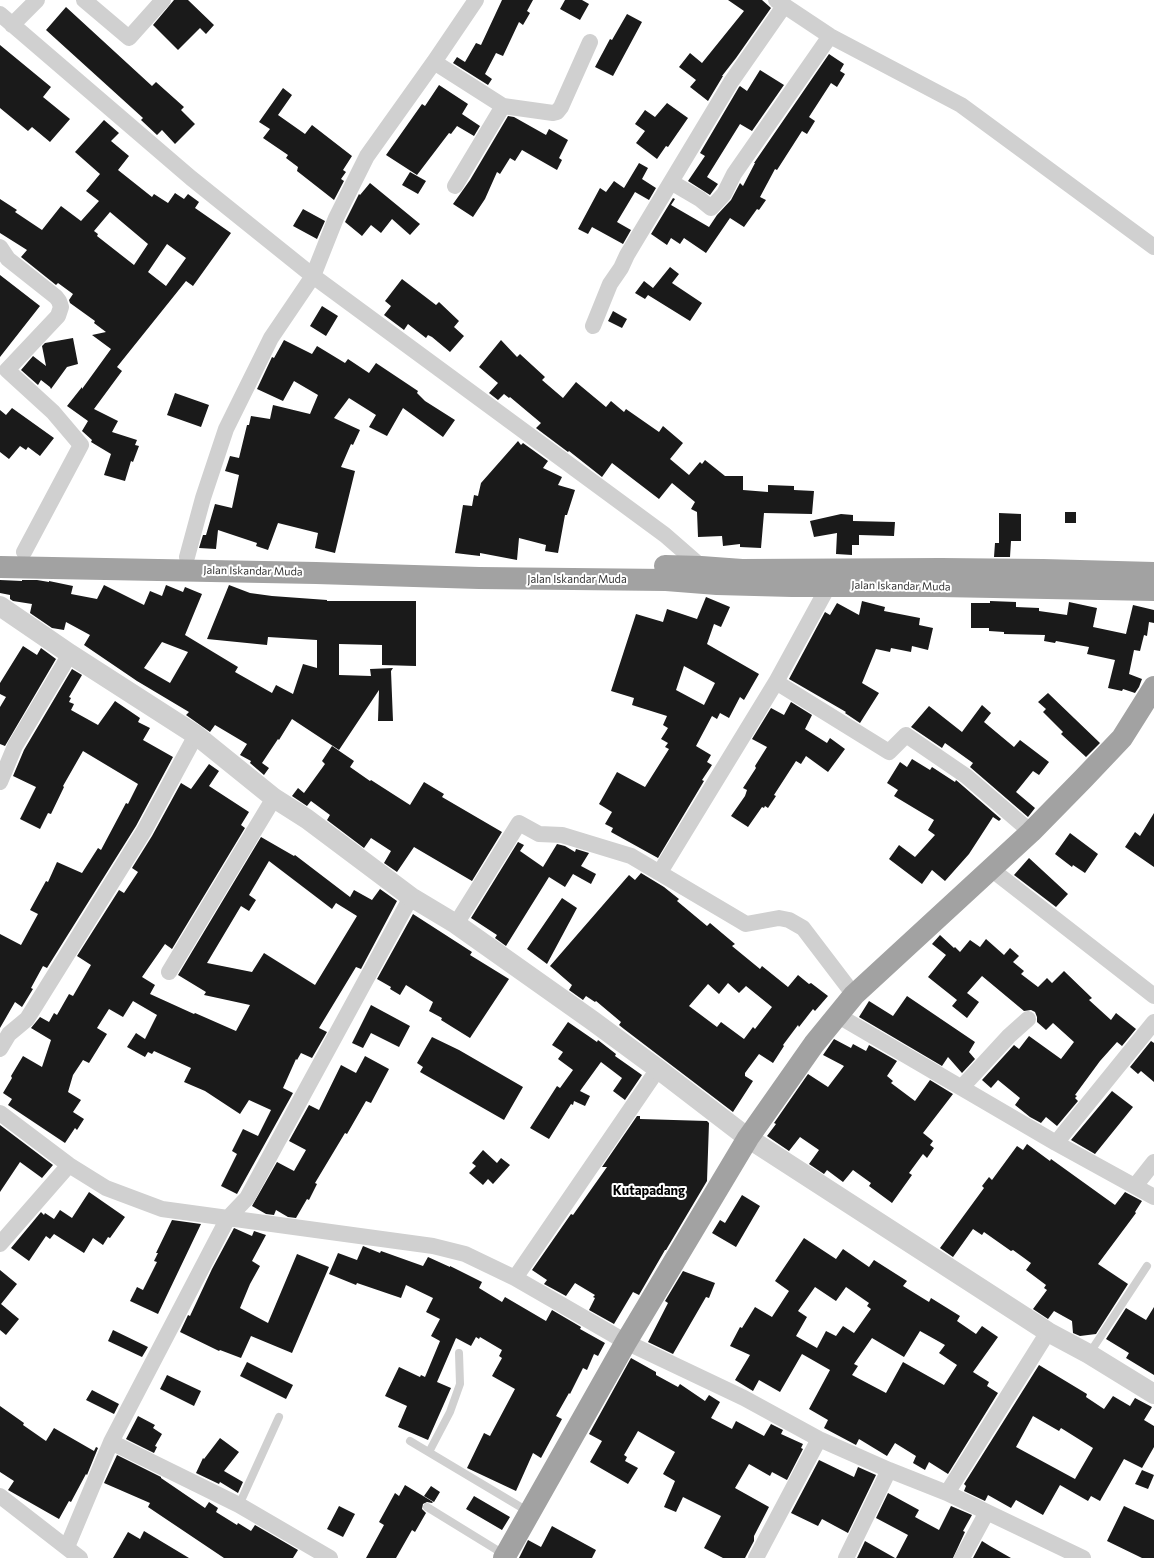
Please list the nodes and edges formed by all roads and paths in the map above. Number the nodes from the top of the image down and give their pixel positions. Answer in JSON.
{"nodes":[{"id":1,"x":37,"y":0,"type":"edge"},
{"id":2,"x":84,"y":0,"type":"edge"},
{"id":3,"x":163,"y":0,"type":"edge"},
{"id":4,"x":476,"y":0,"type":"edge"},
{"id":5,"x":780,"y":3,"type":"edge"},
{"id":6,"x":6,"y":20,"type":"edge"},
{"id":7,"x":830,"y":36,"type":"junction"},
{"id":8,"x":590,"y":42,"type":"dead end"},
{"id":9,"x":434,"y":62,"type":"junction"},
{"id":10,"x":503,"y":106,"type":"junction"},
{"id":11,"x":670,"y":182,"type":"junction"},
{"id":12,"x":455,"y":186,"type":"dead end"},
{"id":13,"x":0,"y":247,"type":"edge"},
{"id":14,"x":1154,"y":247,"type":"edge"},
{"id":15,"x":313,"y":276,"type":"junction"},
{"id":16,"x":593,"y":326,"type":"dead end"},
{"id":17,"x":0,"y":552,"type":"edge"},
{"id":18,"x":24,"y":552,"type":"junction"},
{"id":19,"x":187,"y":557,"type":"junction"},
{"id":20,"x":0,"y":567,"type":"edge"},
{"id":21,"x":701,"y":567,"type":"junction"},
{"id":22,"x":1154,"y":573,"type":"edge"},
{"id":23,"x":941,"y":577,"type":"junction"},
{"id":24,"x":972,"y":578,"type":"junction"},
{"id":25,"x":717,"y":584,"type":"junction"},
{"id":26,"x":829,"y":585,"type":"junction"},
{"id":27,"x":1154,"y":590,"type":"edge"},
{"id":28,"x":0,"y":606,"type":"edge"},
{"id":29,"x":70,"y":654,"type":"junction"},
{"id":30,"x":776,"y":682,"type":"junction"},
{"id":31,"x":1154,"y":687,"type":"edge"},
{"id":32,"x":196,"y":735,"type":"junction"},
{"id":33,"x":0,"y":782,"type":"edge"},
{"id":34,"x":274,"y":798,"type":"junction"},
{"id":35,"x":1031,"y":832,"type":"junction"},
{"id":36,"x":991,"y":869,"type":"junction"},
{"id":37,"x":660,"y":872,"type":"junction"},
{"id":38,"x":411,"y":897,"type":"junction"},
{"id":39,"x":456,"y":924,"type":"junction"},
{"id":40,"x":169,"y":972,"type":"dead end"},
{"id":41,"x":854,"y":995,"type":"junction"},
{"id":42,"x":1154,"y":996,"type":"edge"},
{"id":43,"x":837,"y":1015,"type":"junction"},
{"id":44,"x":1028,"y":1019,"type":"dead end"},
{"id":45,"x":1154,"y":1022,"type":"edge"},
{"id":46,"x":0,"y":1049,"type":"edge"},
{"id":47,"x":658,"y":1069,"type":"junction"},
{"id":48,"x":962,"y":1087,"type":"junction"},
{"id":49,"x":0,"y":1113,"type":"edge"},
{"id":50,"x":748,"y":1138,"type":"junction"},
{"id":51,"x":1056,"y":1143,"type":"junction"},
{"id":52,"x":1154,"y":1162,"type":"edge"},
{"id":53,"x":69,"y":1165,"type":"junction"},
{"id":54,"x":1135,"y":1186,"type":"junction"},
{"id":55,"x":1154,"y":1197,"type":"edge"},
{"id":56,"x":228,"y":1218,"type":"junction"},
{"id":57,"x":0,"y":1244,"type":"edge"},
{"id":58,"x":1147,"y":1266,"type":"dead end"},
{"id":59,"x":515,"y":1278,"type":"junction"},
{"id":60,"x":1048,"y":1332,"type":"junction"},
{"id":61,"x":626,"y":1342,"type":"junction"},
{"id":62,"x":459,"y":1353,"type":"dead end"},
{"id":63,"x":1089,"y":1354,"type":"junction"},
{"id":64,"x":1154,"y":1394,"type":"edge"},
{"id":65,"x":279,"y":1417,"type":"dead end"},
{"id":66,"x":818,"y":1439,"type":"junction"},
{"id":67,"x":410,"y":1441,"type":"dead end"},
{"id":68,"x":111,"y":1442,"type":"junction"},
{"id":69,"x":429,"y":1452,"type":"junction"},
{"id":70,"x":889,"y":1470,"type":"junction"},
{"id":71,"x":947,"y":1492,"type":"junction"},
{"id":72,"x":0,"y":1496,"type":"edge"},
{"id":73,"x":240,"y":1505,"type":"junction"},
{"id":74,"x":427,"y":1507,"type":"dead end"},
{"id":75,"x":987,"y":1512,"type":"junction"},
{"id":76,"x":530,"y":1513,"type":"junction"},
{"id":77,"x":67,"y":1547,"type":"junction"},
{"id":78,"x":505,"y":1557,"type":"edge"},
{"id":79,"x":80,"y":1558,"type":"edge"},
{"id":80,"x":330,"y":1558,"type":"edge"},
{"id":81,"x":756,"y":1558,"type":"edge"},
{"id":82,"x":846,"y":1558,"type":"edge"},
{"id":83,"x":962,"y":1558,"type":"edge"},
{"id":84,"x":1083,"y":1558,"type":"edge"}],
"edges":[{"from":1,"to":6,"type":"street"},
{"from":2,"to":3,"type":"street"},
{"from":4,"to":9,"type":"street"},
{"from":5,"to":7,"type":"street"},
{"from":5,"to":11,"type":"street"},
{"from":6,"to":15,"type":"street"},
{"from":7,"to":11,"type":"street"},
{"from":7,"to":14,"type":"street"},
{"from":8,"to":10,"type":"street"},
{"from":9,"to":10,"type":"street"},
{"from":9,"to":15,"type":"street"},
{"from":10,"to":12,"type":"street"},
{"from":11,"to":16,"type":"street"},
{"from":13,"to":18,"type":"street"},
{"from":15,"to":19,"type":"street"},
{"from":15,"to":21,"type":"street"},
{"from":17,"to":18,"type":"highway","name":"Jalan Iskandar Muda"},
{"from":18,"to":19,"type":"highway","name":"Jalan Iskandar Muda"},
{"from":19,"to":21,"type":"highway","name":"Jalan Iskandar Muda"},
{"from":20,"to":25,"type":"highway","name":"Jalan Iskandar Muda"},
{"from":21,"to":23,"type":"highway","name":"Jalan Iskandar Muda"},
{"from":21,"to":25,"type":"street"},
{"from":22,"to":24,"type":"highway","name":"Jalan Iskandar Muda"},
{"from":23,"to":24,"type":"highway","name":"Jalan Iskandar Muda"},
{"from":23,"to":26,"type":"highway","name":"Jalan Iskandar Muda"},
{"from":24,"to":27,"type":"highway","name":"Jalan Iskandar Muda"},
{"from":25,"to":26,"type":"highway","name":"Jalan Iskandar Muda"},
{"from":26,"to":30,"type":"street"},
{"from":28,"to":29,"type":"street"},
{"from":29,"to":32,"type":"street"},
{"from":29,"to":33,"type":"street"},
{"from":30,"to":35,"type":"street"},
{"from":30,"to":37,"type":"street"},
{"from":31,"to":35,"type":"highway"},
{"from":32,"to":34,"type":"street"},
{"from":32,"to":46,"type":"street"},
{"from":34,"to":38,"type":"street"},
{"from":34,"to":40,"type":"street"},
{"from":35,"to":36,"type":"highway"},
{"from":36,"to":41,"type":"highway"},
{"from":36,"to":42,"type":"street"},
{"from":37,"to":39,"type":"street"},
{"from":37,"to":41,"type":"street"},
{"from":38,"to":39,"type":"street"},
{"from":38,"to":56,"type":"street"},
{"from":39,"to":47,"type":"street"},
{"from":41,"to":43,"type":"highway"},
{"from":43,"to":48,"type":"street"},
{"from":43,"to":50,"type":"highway"},
{"from":44,"to":48,"type":"street"},
{"from":45,"to":51,"type":"street"},
{"from":47,"to":50,"type":"street"},
{"from":47,"to":59,"type":"street"},
{"from":48,"to":51,"type":"street"},
{"from":49,"to":53,"type":"street"},
{"from":50,"to":60,"type":"street"},
{"from":50,"to":61,"type":"highway"},
{"from":51,"to":54,"type":"street"},
{"from":52,"to":54,"type":"street"},
{"from":53,"to":56,"type":"street"},
{"from":53,"to":57,"type":"street"},
{"from":54,"to":55,"type":"street"},
{"from":56,"to":59,"type":"street"},
{"from":56,"to":68,"type":"street"},
{"from":58,"to":63,"type":"lane"},
{"from":59,"to":61,"type":"street"},
{"from":60,"to":63,"type":"street"},
{"from":60,"to":71,"type":"street"},
{"from":61,"to":66,"type":"street"},
{"from":61,"to":76,"type":"highway"},
{"from":62,"to":69,"type":"lane"},
{"from":63,"to":64,"type":"street"},
{"from":65,"to":73,"type":"lane"},
{"from":66,"to":70,"type":"street"},
{"from":66,"to":81,"type":"street"},
{"from":67,"to":69,"type":"lane"},
{"from":68,"to":73,"type":"street"},
{"from":68,"to":77,"type":"street"},
{"from":69,"to":76,"type":"lane"},
{"from":70,"to":71,"type":"street"},
{"from":70,"to":82,"type":"street"},
{"from":71,"to":75,"type":"street"},
{"from":72,"to":77,"type":"street"},
{"from":73,"to":80,"type":"street"},
{"from":74,"to":78,"type":"lane"},
{"from":75,"to":83,"type":"street"},
{"from":75,"to":84,"type":"street"},
{"from":76,"to":78,"type":"highway"},
{"from":77,"to":79,"type":"street"}]}
